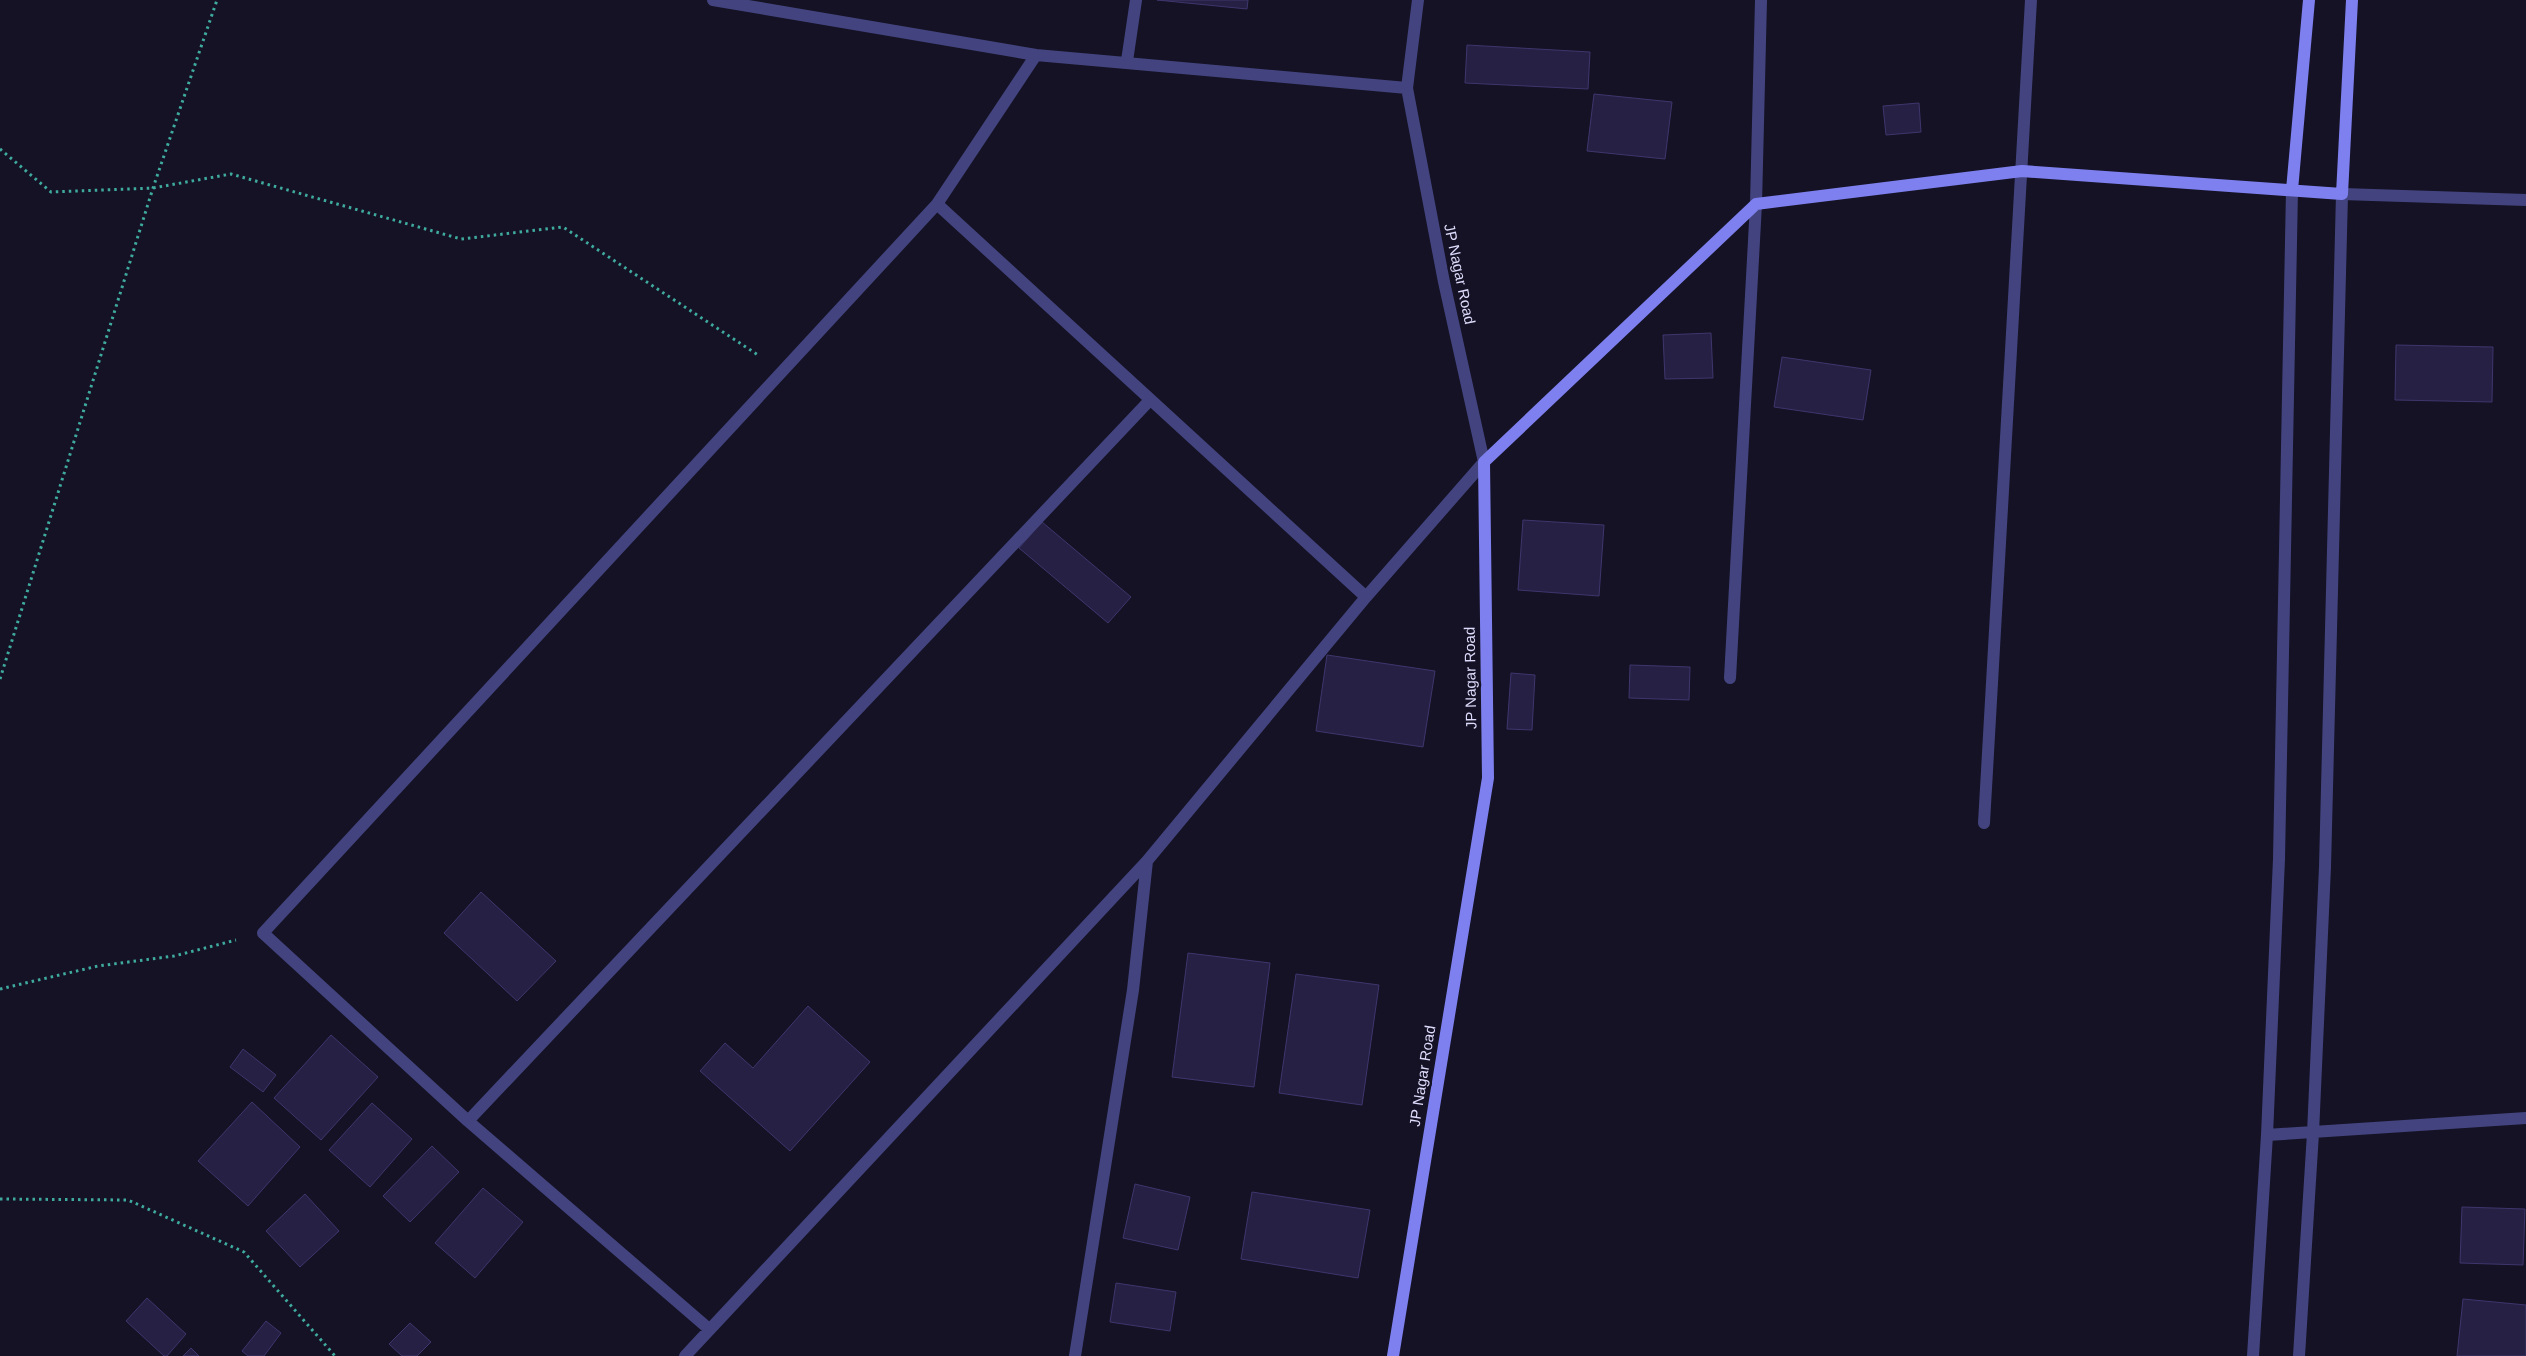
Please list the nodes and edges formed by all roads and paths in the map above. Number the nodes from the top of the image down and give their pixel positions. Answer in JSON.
{"nodes":[{"id":1,"x":217,"y":0,"type":"edge"},
{"id":2,"x":713,"y":0,"type":"edge"},
{"id":3,"x":1136,"y":0,"type":"edge"},
{"id":4,"x":1418,"y":0,"type":"edge"},
{"id":5,"x":1761,"y":0,"type":"edge"},
{"id":6,"x":2031,"y":0,"type":"edge"},
{"id":7,"x":2309,"y":0,"type":"edge"},
{"id":8,"x":2352,"y":0,"type":"edge"},
{"id":9,"x":1036,"y":54,"type":"junction"},
{"id":10,"x":1127,"y":61,"type":"junction"},
{"id":11,"x":1407,"y":88,"type":"junction"},
{"id":12,"x":0,"y":149,"type":"edge"},
{"id":13,"x":2022,"y":171,"type":"junction"},
{"id":14,"x":153,"y":188,"type":"junction"},
{"id":15,"x":2292,"y":190,"type":"junction"},
{"id":16,"x":2342,"y":194,"type":"junction"},
{"id":17,"x":2526,"y":200,"type":"edge"},
{"id":18,"x":937,"y":204,"type":"junction"},
{"id":19,"x":1756,"y":204,"type":"junction"},
{"id":20,"x":781,"y":370,"type":"junction"},
{"id":21,"x":1150,"y":400,"type":"junction"},
{"id":22,"x":1484,"y":462,"type":"junction"},
{"id":23,"x":1366,"y":597,"type":"junction"},
{"id":24,"x":0,"y":678,"type":"edge"},
{"id":25,"x":1730,"y":678,"type":"dead end"},
{"id":26,"x":1984,"y":823,"type":"dead end"},
{"id":27,"x":1146,"y":861,"type":"junction"},
{"id":28,"x":263,"y":933,"type":"junction"},
{"id":29,"x":0,"y":989,"type":"edge"},
{"id":30,"x":2526,"y":1118,"type":"edge"},
{"id":31,"x":468,"y":1121,"type":"junction"},
{"id":32,"x":2313,"y":1132,"type":"junction"},
{"id":33,"x":2267,"y":1135,"type":"junction"},
{"id":34,"x":0,"y":1199,"type":"edge"},
{"id":35,"x":709,"y":1330,"type":"junction"},
{"id":36,"x":335,"y":1356,"type":"edge"},
{"id":37,"x":685,"y":1356,"type":"edge"},
{"id":38,"x":1075,"y":1356,"type":"edge"},
{"id":39,"x":1393,"y":1356,"type":"edge"},
{"id":40,"x":2253,"y":1356,"type":"edge"},
{"id":41,"x":2299,"y":1356,"type":"edge"}],
"edges":[{"from":1,"to":14,"type":"path"},
{"from":2,"to":9,"type":"street"},
{"from":3,"to":10,"type":"street"},
{"from":4,"to":11,"type":"street","name":"JP Nagar Road"},
{"from":5,"to":19,"type":"street"},
{"from":6,"to":13,"type":"street"},
{"from":7,"to":15,"type":"street"},
{"from":8,"to":16,"type":"street"},
{"from":9,"to":10,"type":"street"},
{"from":9,"to":18,"type":"street"},
{"from":10,"to":11,"type":"street"},
{"from":11,"to":22,"type":"street","name":"JP Nagar Road"},
{"from":12,"to":14,"type":"path"},
{"from":13,"to":15,"type":"street"},
{"from":13,"to":19,"type":"street"},
{"from":13,"to":26,"type":"street"},
{"from":14,"to":20,"type":"path"},
{"from":14,"to":24,"type":"path"},
{"from":15,"to":16,"type":"street"},
{"from":15,"to":33,"type":"street"},
{"from":16,"to":17,"type":"street"},
{"from":16,"to":32,"type":"street"},
{"from":18,"to":20,"type":"street"},
{"from":18,"to":21,"type":"street"},
{"from":19,"to":22,"type":"street"},
{"from":19,"to":25,"type":"street"},
{"from":20,"to":28,"type":"street"},
{"from":21,"to":23,"type":"street"},
{"from":21,"to":31,"type":"street"},
{"from":22,"to":23,"type":"street"},
{"from":22,"to":39,"type":"street","name":"JP Nagar Road"},
{"from":23,"to":27,"type":"street"},
{"from":27,"to":35,"type":"street"},
{"from":27,"to":38,"type":"street"},
{"from":28,"to":29,"type":"path"},
{"from":28,"to":31,"type":"street"},
{"from":30,"to":32,"type":"street"},
{"from":31,"to":35,"type":"street"},
{"from":32,"to":33,"type":"street"},
{"from":32,"to":41,"type":"street"},
{"from":33,"to":40,"type":"street"},
{"from":34,"to":36,"type":"path"},
{"from":35,"to":37,"type":"street"}]}
